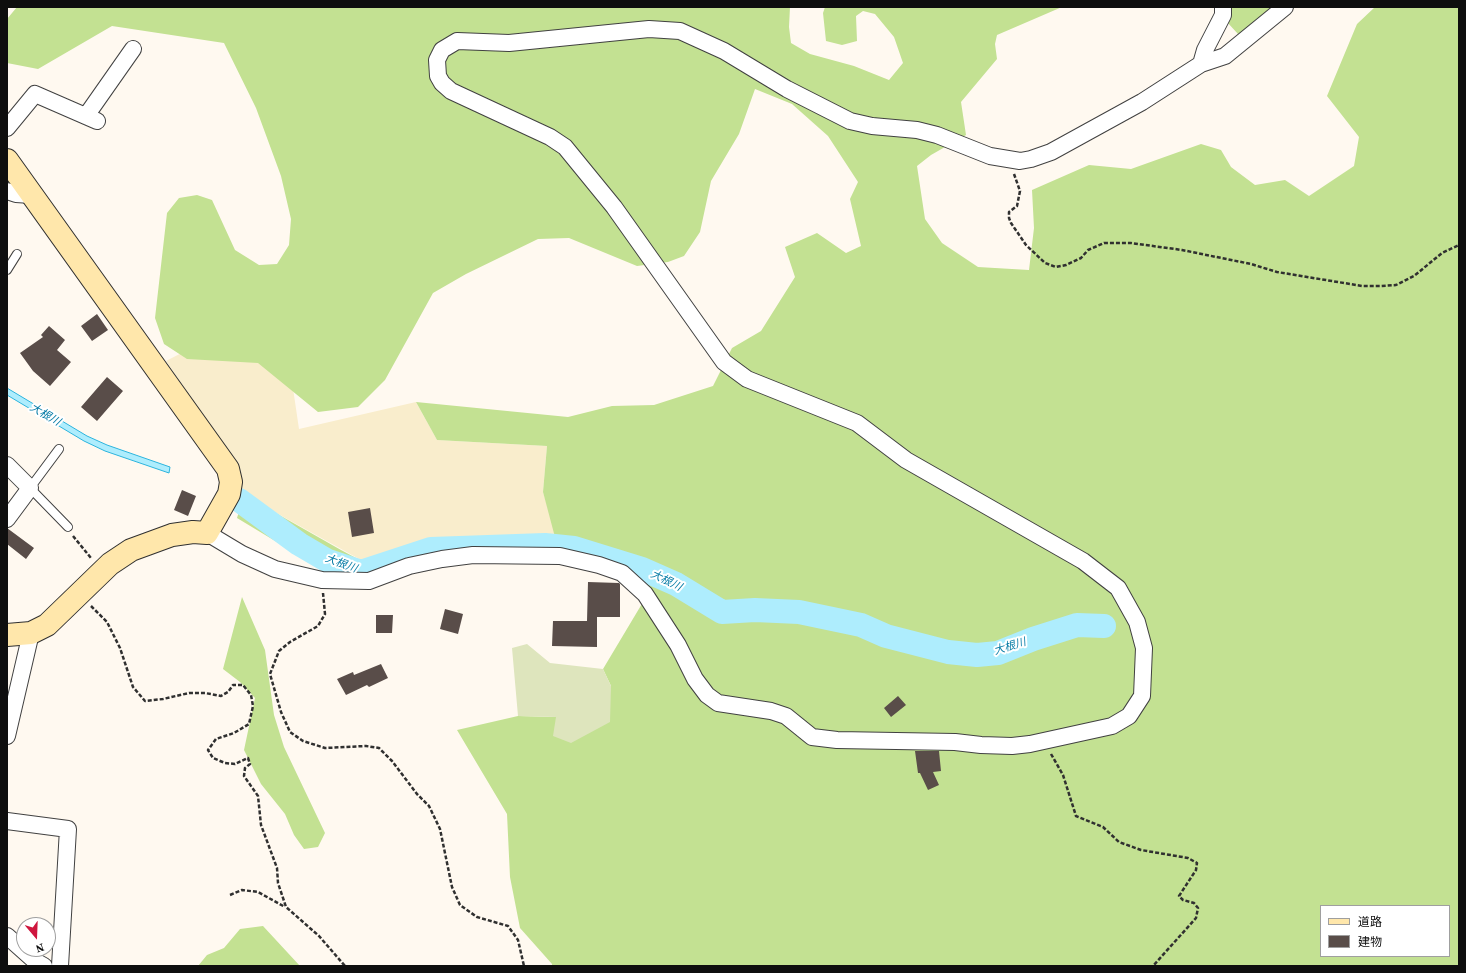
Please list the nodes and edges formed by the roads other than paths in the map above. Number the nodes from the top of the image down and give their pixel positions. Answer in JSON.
{"nodes":[{"id":1,"x":1223,"y":7,"type":"edge"},
{"id":2,"x":1285,"y":7,"type":"edge"},
{"id":3,"x":133,"y":49,"type":"dead end"},
{"id":4,"x":1201,"y":64,"type":"junction"},
{"id":5,"x":7,"y":128,"type":"edge"},
{"id":6,"x":7,"y":160,"type":"edge"},
{"id":7,"x":7,"y":190,"type":"edge"},
{"id":8,"x":32,"y":195,"type":"junction"},
{"id":9,"x":17,"y":254,"type":"dead end"},
{"id":10,"x":7,"y":270,"type":"edge"},
{"id":11,"x":59,"y":449,"type":"dead end"},
{"id":12,"x":7,"y":465,"type":"edge"},
{"id":13,"x":30,"y":488,"type":"junction"},
{"id":14,"x":7,"y":519,"type":"edge"},
{"id":15,"x":69,"y":529,"type":"road end"},
{"id":16,"x":207,"y":534,"type":"junction"},
{"id":17,"x":31,"y":634,"type":"junction"},
{"id":18,"x":7,"y":635,"type":"edge"},
{"id":19,"x":7,"y":736,"type":"edge"},
{"id":20,"x":7,"y":821,"type":"edge"},
{"id":21,"x":7,"y":936,"type":"edge"},
{"id":22,"x":44,"y":966,"type":"edge"},
{"id":23,"x":60,"y":966,"type":"edge"}],
"edges":[{"from":1,"to":4,"type":"street"},
{"from":2,"to":4,"type":"street"},
{"from":3,"to":5,"type":"street"},
{"from":4,"to":16,"type":"street"},
{"from":6,"to":8,"type":"street"},
{"from":7,"to":8,"type":"street"},
{"from":8,"to":16,"type":"street"},
{"from":9,"to":10,"type":"lane"},
{"from":11,"to":13,"type":"lane"},
{"from":12,"to":13,"type":"street"},
{"from":13,"to":14,"type":"street"},
{"from":13,"to":15,"type":"lane"},
{"from":16,"to":17,"type":"street"},
{"from":17,"to":18,"type":"street"},
{"from":17,"to":19,"type":"street"},
{"from":20,"to":23,"type":"street"},
{"from":21,"to":22,"type":"street"}]}
